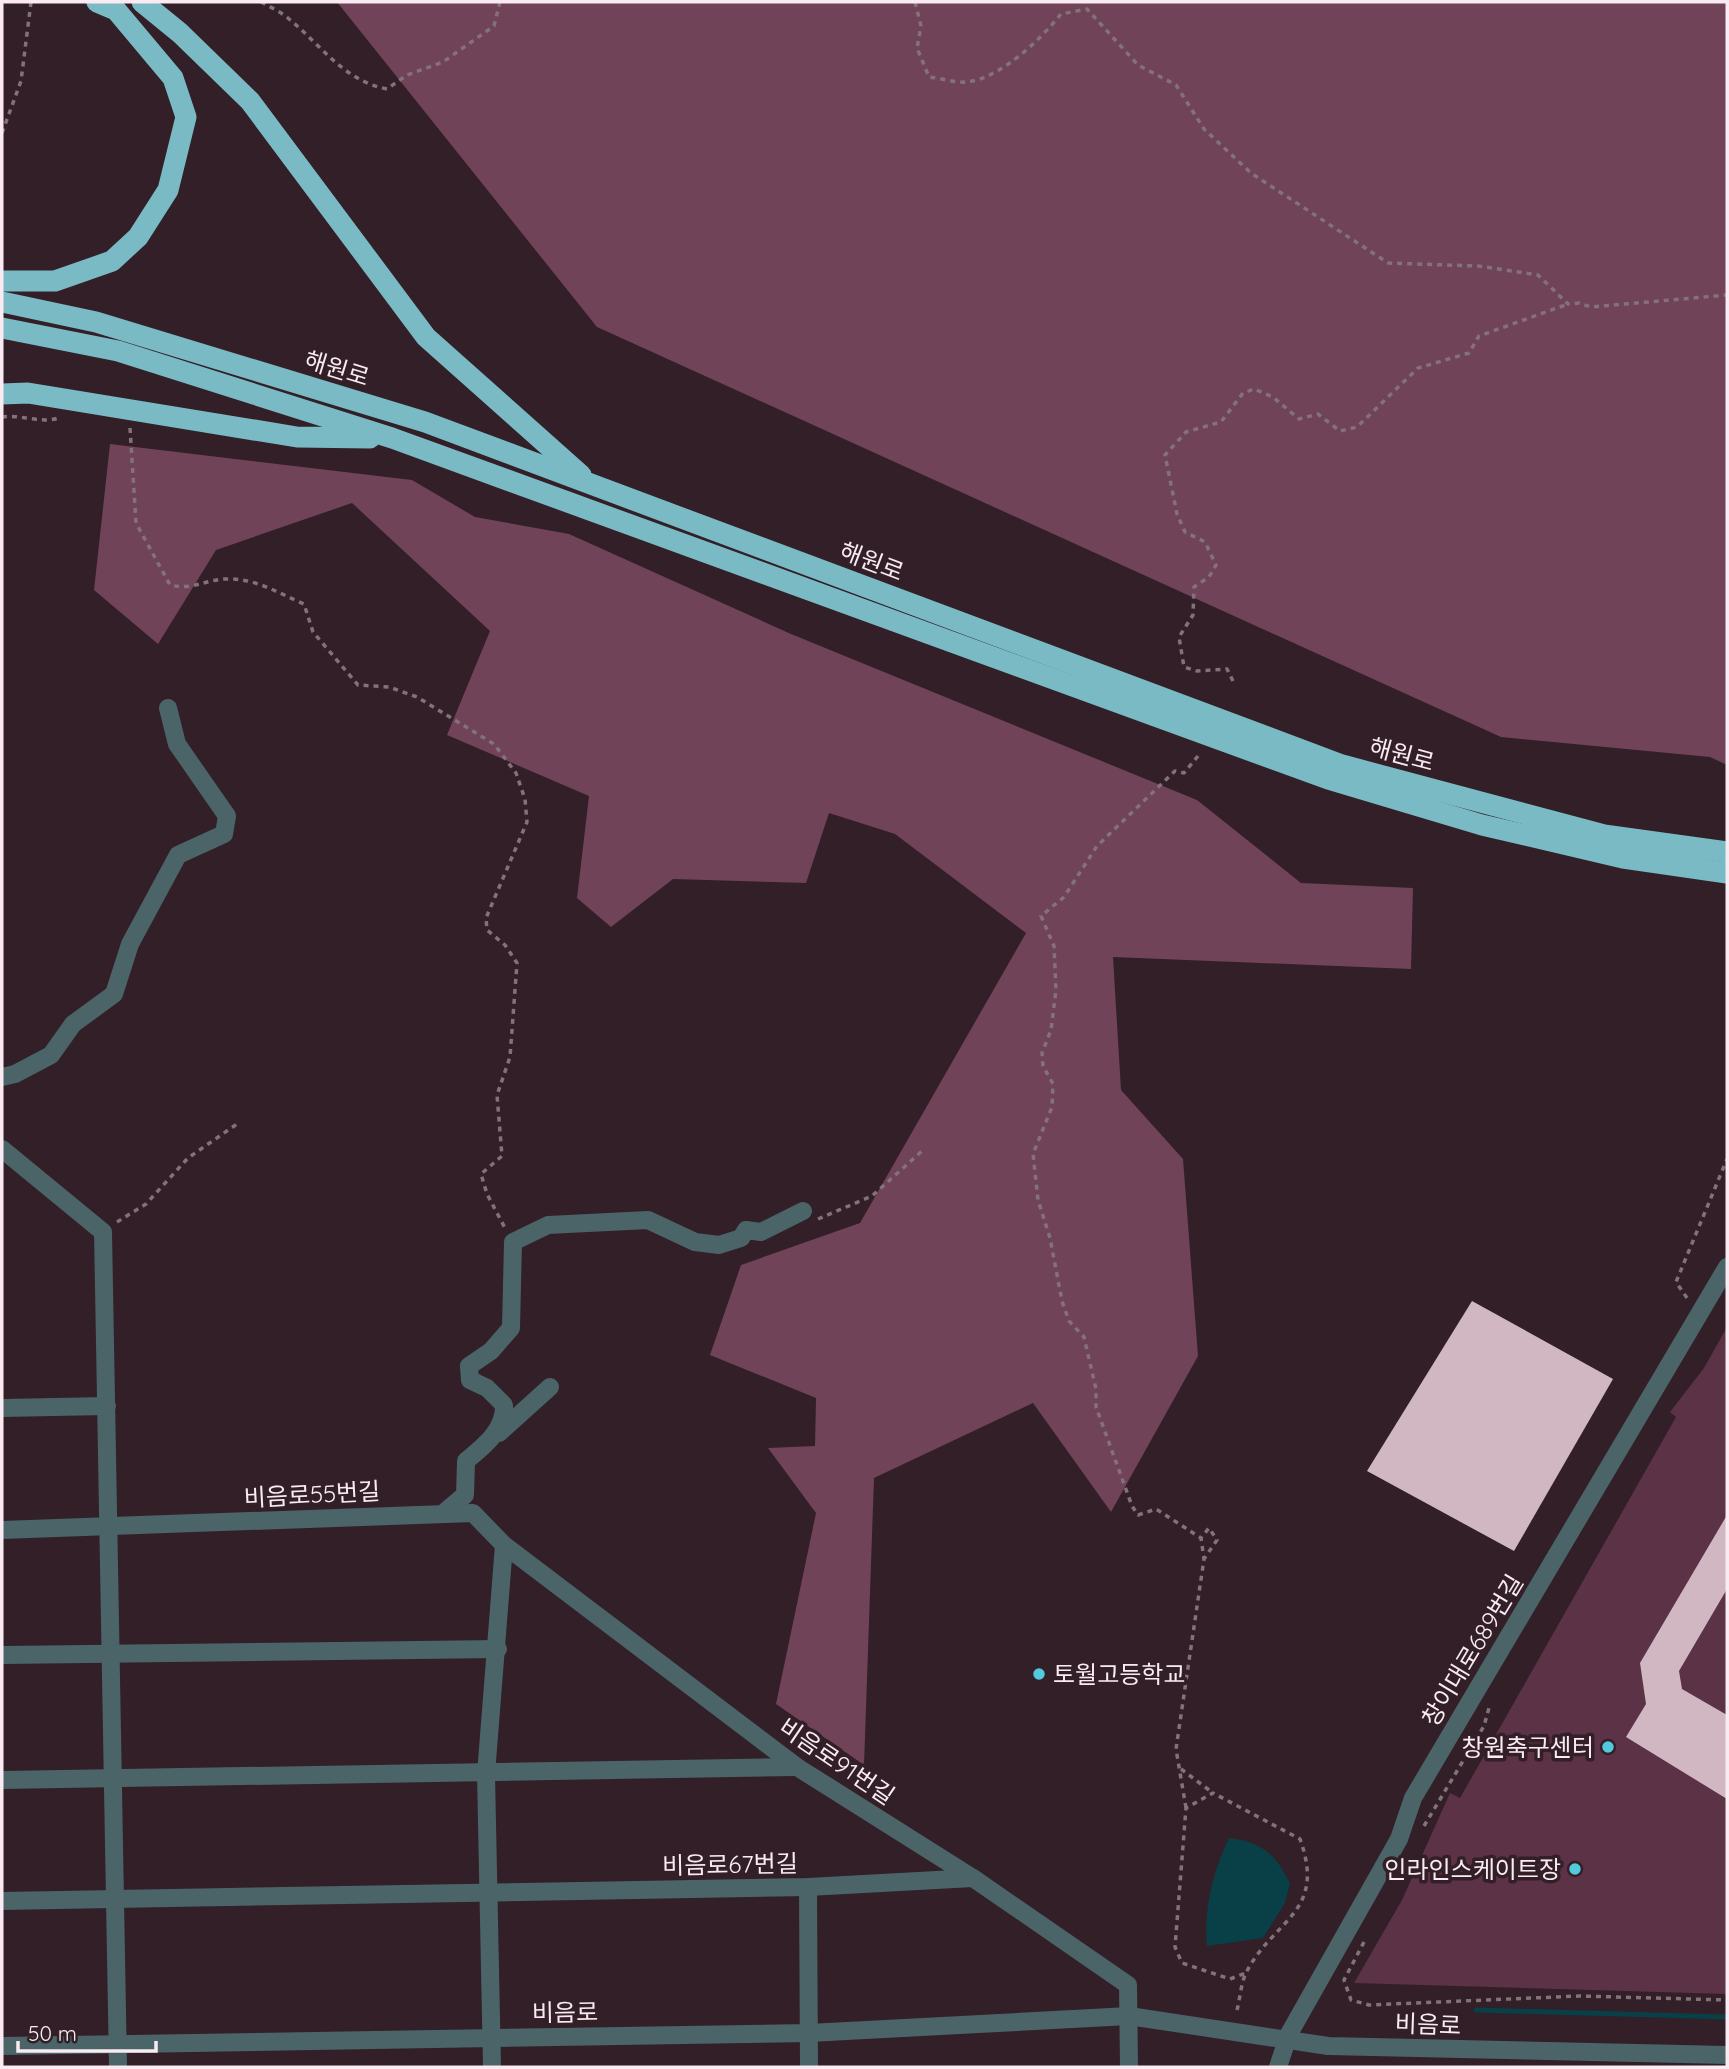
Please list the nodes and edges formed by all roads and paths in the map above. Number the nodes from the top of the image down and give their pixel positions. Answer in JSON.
{"nodes":[{"id":1,"x":31,"y":2,"type":"edge"},
{"id":2,"x":97,"y":2,"type":"edge"},
{"id":3,"x":142,"y":2,"type":"edge"},
{"id":4,"x":261,"y":2,"type":"edge"},
{"id":5,"x":500,"y":2,"type":"edge"},
{"id":6,"x":915,"y":2,"type":"edge"},
{"id":7,"x":2,"y":134,"type":"edge"},
{"id":8,"x":2,"y":281,"type":"edge"},
{"id":9,"x":1727,"y":295,"type":"edge"},
{"id":10,"x":2,"y":302,"type":"edge"},
{"id":11,"x":1568,"y":304,"type":"junction"},
{"id":12,"x":2,"y":328,"type":"edge"},
{"id":13,"x":2,"y":394,"type":"edge"},
{"id":14,"x":67,"y":415,"type":"dead end"},
{"id":15,"x":2,"y":417,"type":"edge"},
{"id":16,"x":120,"y":423,"type":"dead end"},
{"id":17,"x":392,"y":438,"type":"junction"},
{"id":18,"x":590,"y":484,"type":"junction"},
{"id":19,"x":1233,"y":681,"type":"dead end"},
{"id":20,"x":168,"y":708,"type":"dead end"},
{"id":21,"x":1198,"y":756,"type":"dead end"},
{"id":22,"x":1727,"y":852,"type":"edge"},
{"id":23,"x":1727,"y":873,"type":"edge"},
{"id":24,"x":2,"y":1077,"type":"edge"},
{"id":25,"x":237,"y":1124,"type":"dead end"},
{"id":26,"x":2,"y":1149,"type":"edge"},
{"id":27,"x":922,"y":1151,"type":"dead end"},
{"id":28,"x":1727,"y":1159,"type":"edge"},
{"id":29,"x":806,"y":1216,"type":"joint"},
{"id":30,"x":502,"y":1222,"type":"dead end"},
{"id":31,"x":103,"y":1232,"type":"junction"},
{"id":32,"x":1727,"y":1267,"type":"edge"},
{"id":33,"x":1687,"y":1298,"type":"dead end"},
{"id":34,"x":551,"y":1387,"type":"dead end"},
{"id":35,"x":107,"y":1406,"type":"junction"},
{"id":36,"x":2,"y":1408,"type":"edge"},
{"id":37,"x":488,"y":1442,"type":"junction"},
{"id":38,"x":446,"y":1511,"type":"junction"},
{"id":39,"x":109,"y":1529,"type":"junction"},
{"id":40,"x":2,"y":1530,"type":"edge"},
{"id":41,"x":1201,"y":1538,"type":"junction"},
{"id":42,"x":504,"y":1545,"type":"junction"},
{"id":43,"x":1204,"y":1559,"type":"junction"},
{"id":44,"x":498,"y":1649,"type":"junction"},
{"id":45,"x":111,"y":1654,"type":"junction"},
{"id":46,"x":2,"y":1655,"type":"edge"},
{"id":47,"x":1491,"y":1700,"type":"dead end"},
{"id":48,"x":797,"y":1767,"type":"junction"},
{"id":49,"x":1181,"y":1769,"type":"junction"},
{"id":50,"x":486,"y":1774,"type":"junction"},
{"id":51,"x":113,"y":1779,"type":"junction"},
{"id":52,"x":2,"y":1780,"type":"edge"},
{"id":53,"x":1213,"y":1794,"type":"junction"},
{"id":54,"x":1186,"y":1808,"type":"junction"},
{"id":55,"x":1423,"y":1826,"type":"dead end"},
{"id":56,"x":973,"y":1878,"type":"junction"},
{"id":57,"x":808,"y":1887,"type":"junction"},
{"id":58,"x":488,"y":1891,"type":"junction"},
{"id":59,"x":115,"y":1898,"type":"junction"},
{"id":60,"x":2,"y":1901,"type":"edge"},
{"id":61,"x":1368,"y":1933,"type":"dead end"},
{"id":62,"x":1246,"y":1973,"type":"junction"},
{"id":63,"x":1727,"y":2000,"type":"edge"},
{"id":64,"x":1237,"y":2010,"type":"dead end"},
{"id":65,"x":1129,"y":2016,"type":"junction"},
{"id":66,"x":809,"y":2033,"type":"junction"},
{"id":67,"x":491,"y":2038,"type":"junction"},
{"id":68,"x":1287,"y":2042,"type":"junction"},
{"id":69,"x":117,"y":2044,"type":"junction"},
{"id":70,"x":2,"y":2046,"type":"edge"},
{"id":71,"x":1424,"y":2049,"type":"junction"},
{"id":72,"x":1727,"y":2055,"type":"edge"},
{"id":73,"x":118,"y":2067,"type":"edge"},
{"id":74,"x":492,"y":2067,"type":"edge"},
{"id":75,"x":809,"y":2067,"type":"edge"},
{"id":76,"x":1129,"y":2067,"type":"edge"},
{"id":77,"x":1278,"y":2067,"type":"edge"},
{"id":78,"x":1423,"y":2067,"type":"edge"}],
"edges":[{"from":1,"to":7,"type":"path"},
{"from":2,"to":8,"type":"highway"},
{"from":3,"to":18,"type":"highway"},
{"from":4,"to":5,"type":"path"},
{"from":6,"to":11,"type":"path"},
{"from":9,"to":11,"type":"path"},
{"from":10,"to":18,"type":"highway","name":"해원로"},
{"from":11,"to":19,"type":"path"},
{"from":12,"to":17,"type":"highway","name":"해원로"},
{"from":13,"to":17,"type":"highway"},
{"from":14,"to":15,"type":"path"},
{"from":16,"to":30,"type":"path"},
{"from":17,"to":23,"type":"highway","name":"해원로"},
{"from":18,"to":22,"type":"highway","name":"해원로"},
{"from":20,"to":24,"type":"street"},
{"from":21,"to":41,"type":"path"},
{"from":25,"to":31,"type":"path"},
{"from":26,"to":31,"type":"street"},
{"from":27,"to":29,"type":"path"},
{"from":28,"to":33,"type":"path"},
{"from":29,"to":37,"type":"street"},
{"from":31,"to":35,"type":"street"},
{"from":32,"to":68,"type":"street","name":"창이대로689번길"},
{"from":34,"to":37,"type":"street"},
{"from":35,"to":36,"type":"street"},
{"from":35,"to":39,"type":"street"},
{"from":37,"to":38,"type":"street"},
{"from":38,"to":39,"type":"street","name":"비음로55번길"},
{"from":38,"to":42,"type":"street","name":"비음로55번길"},
{"from":39,"to":40,"type":"street","name":"비음로55번길"},
{"from":39,"to":45,"type":"street"},
{"from":41,"to":43,"type":"path"},
{"from":41,"to":43,"type":"path"},
{"from":42,"to":44,"type":"street"},
{"from":42,"to":48,"type":"street","name":"비음로91번길"},
{"from":43,"to":49,"type":"path"},
{"from":44,"to":45,"type":"street"},
{"from":44,"to":50,"type":"street"},
{"from":45,"to":46,"type":"street"},
{"from":45,"to":51,"type":"street"},
{"from":47,"to":55,"type":"path"},
{"from":48,"to":50,"type":"street"},
{"from":48,"to":56,"type":"street","name":"비음로91번길"},
{"from":49,"to":53,"type":"path"},
{"from":49,"to":54,"type":"path"},
{"from":50,"to":51,"type":"street"},
{"from":50,"to":58,"type":"street"},
{"from":51,"to":52,"type":"street"},
{"from":51,"to":59,"type":"street"},
{"from":53,"to":54,"type":"path"},
{"from":53,"to":62,"type":"path"},
{"from":54,"to":62,"type":"path"},
{"from":56,"to":57,"type":"street","name":"비음로67번길"},
{"from":56,"to":65,"type":"street","name":"비음로91번길"},
{"from":57,"to":58,"type":"street","name":"비음로67번길"},
{"from":57,"to":66,"type":"street"},
{"from":58,"to":59,"type":"street"},
{"from":58,"to":67,"type":"street"},
{"from":59,"to":60,"type":"street"},
{"from":59,"to":69,"type":"street"},
{"from":61,"to":63,"type":"path"},
{"from":62,"to":64,"type":"path"},
{"from":65,"to":66,"type":"street","name":"비음로"},
{"from":65,"to":68,"type":"street","name":"비음로"},
{"from":65,"to":76,"type":"street"},
{"from":66,"to":67,"type":"street","name":"비음로"},
{"from":66,"to":75,"type":"street"},
{"from":67,"to":69,"type":"street","name":"비음로"},
{"from":67,"to":74,"type":"street"},
{"from":68,"to":71,"type":"street","name":"비음로"},
{"from":68,"to":77,"type":"street","name":"창이대로689번길"},
{"from":69,"to":70,"type":"street","name":"비음로"},
{"from":69,"to":73,"type":"street"},
{"from":71,"to":72,"type":"street","name":"비음로"},
{"from":71,"to":78,"type":"street"}]}
